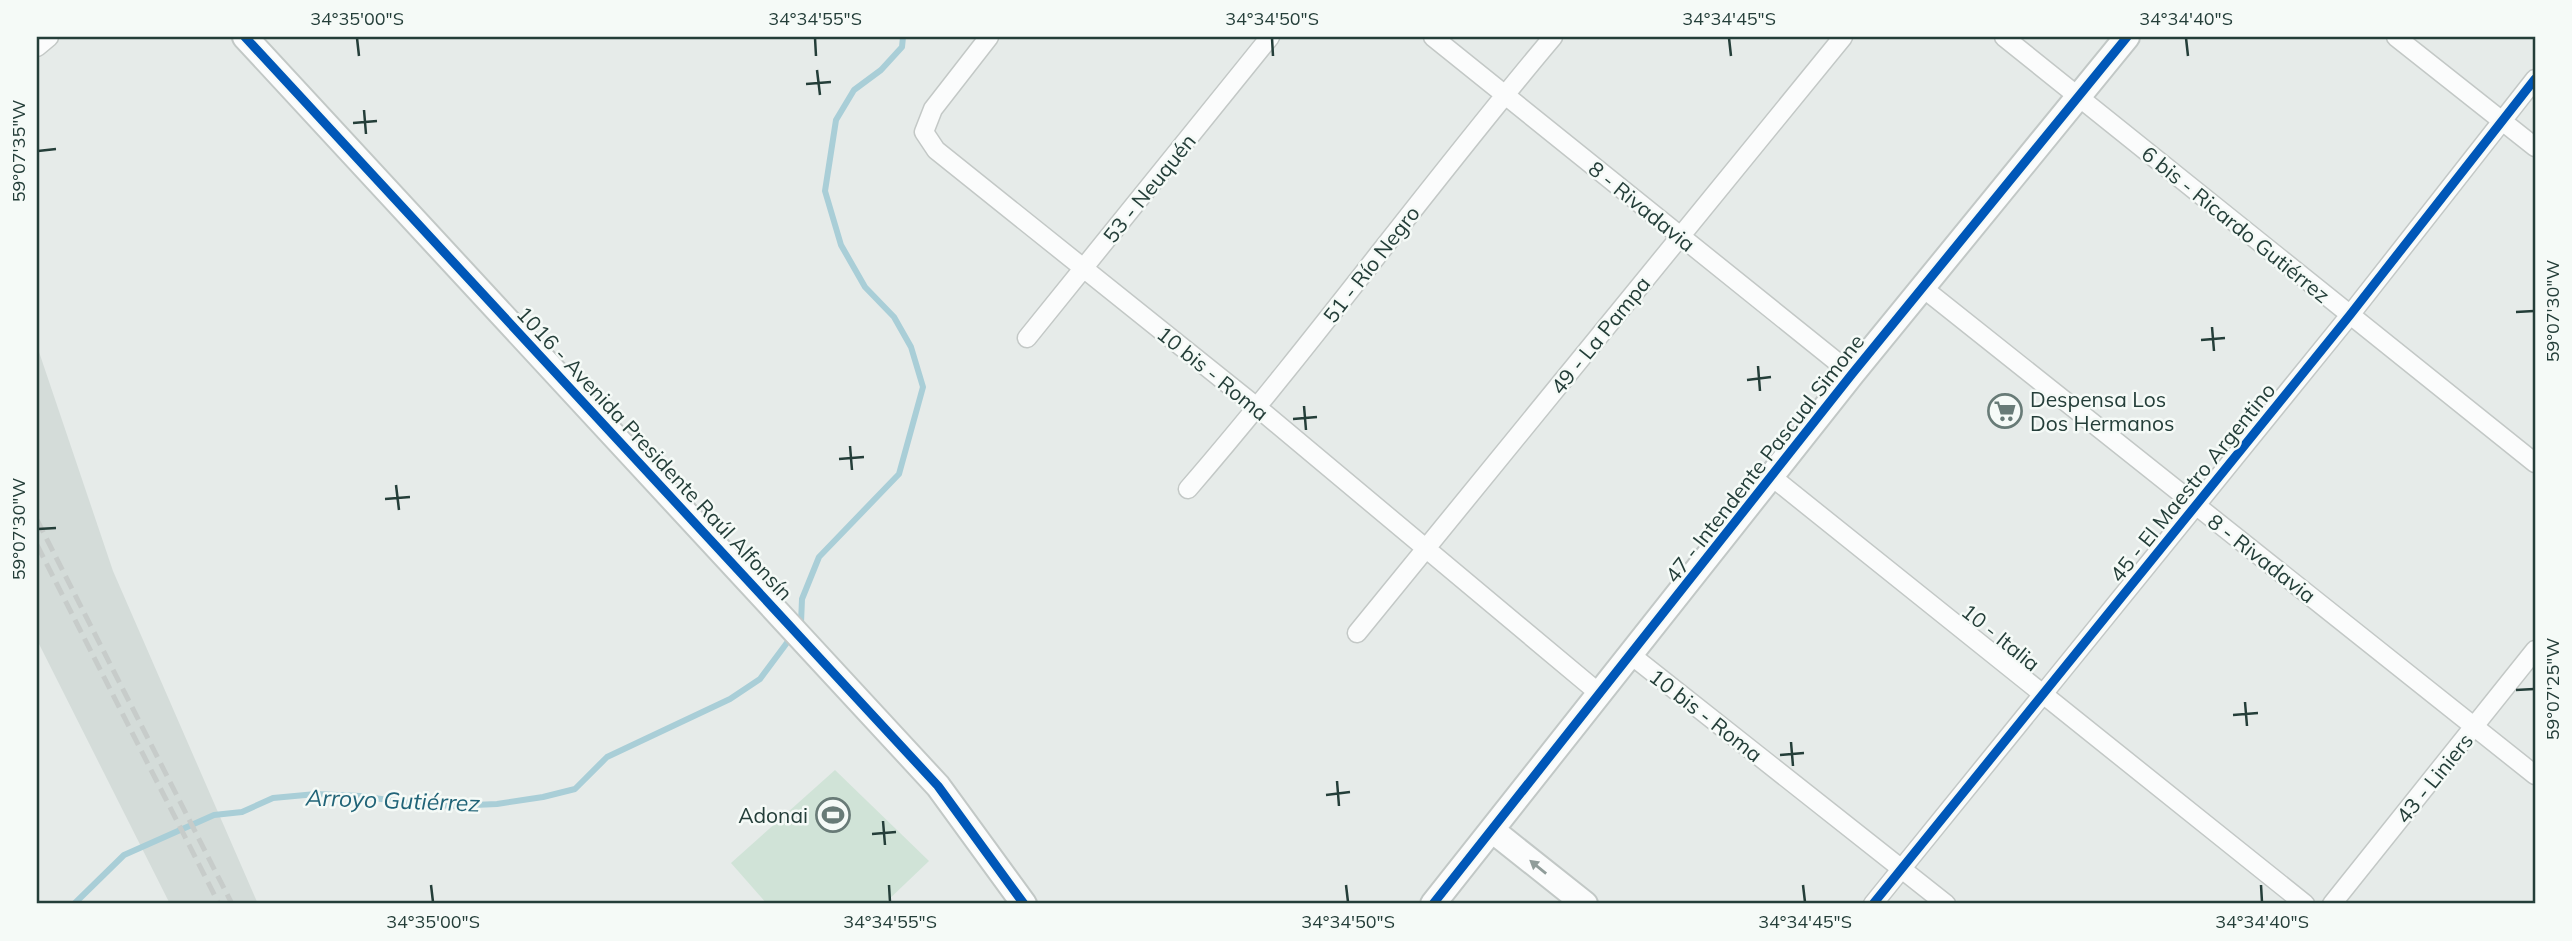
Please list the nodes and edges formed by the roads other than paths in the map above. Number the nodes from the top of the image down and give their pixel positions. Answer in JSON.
{"nodes":[{"id":1,"x":48,"y":37,"type":"edge"},
{"id":2,"x":245,"y":37,"type":"edge"},
{"id":3,"x":989,"y":37,"type":"edge"},
{"id":4,"x":1270,"y":37,"type":"edge"},
{"id":5,"x":1433,"y":37,"type":"edge"},
{"id":6,"x":1553,"y":37,"type":"edge"},
{"id":7,"x":1843,"y":37,"type":"edge"},
{"id":8,"x":2004,"y":37,"type":"edge"},
{"id":9,"x":2127,"y":37,"type":"edge"},
{"id":10,"x":2396,"y":37,"type":"edge"},
{"id":11,"x":37,"y":47,"type":"edge"},
{"id":12,"x":2535,"y":79,"type":"edge"},
{"id":13,"x":1504,"y":94,"type":"junction"},
{"id":14,"x":2076,"y":97,"type":"junction"},
{"id":15,"x":2502,"y":120,"type":"junction"},
{"id":16,"x":2535,"y":147,"type":"edge"},
{"id":17,"x":1679,"y":236,"type":"junction"},
{"id":18,"x":1083,"y":269,"type":"junction"},
{"id":19,"x":1923,"y":288,"type":"junction"},
{"id":20,"x":2350,"y":315,"type":"junction"},
{"id":21,"x":1027,"y":338,"type":"dead end"},
{"id":22,"x":1852,"y":374,"type":"junction"},
{"id":23,"x":1258,"y":408,"type":"junction"},
{"id":24,"x":2535,"y":463,"type":"edge"},
{"id":25,"x":1772,"y":477,"type":"junction"},
{"id":26,"x":1188,"y":489,"type":"dead end"},
{"id":27,"x":2195,"y":505,"type":"junction"},
{"id":28,"x":1426,"y":550,"type":"junction"},
{"id":29,"x":1357,"y":633,"type":"dead end"},
{"id":30,"x":2535,"y":650,"type":"edge"},
{"id":31,"x":1631,"y":655,"type":"junction"},
{"id":32,"x":1600,"y":694,"type":"junction"},
{"id":33,"x":2044,"y":694,"type":"junction"},
{"id":34,"x":2475,"y":727,"type":"junction"},
{"id":35,"x":2535,"y":775,"type":"edge"},
{"id":36,"x":1492,"y":830,"type":"junction"},
{"id":37,"x":1900,"y":869,"type":"junction"},
{"id":38,"x":1024,"y":904,"type":"edge"},
{"id":39,"x":1433,"y":904,"type":"edge"},
{"id":40,"x":1585,"y":904,"type":"edge"},
{"id":41,"x":1873,"y":904,"type":"edge"},
{"id":42,"x":1946,"y":904,"type":"edge"},
{"id":43,"x":2305,"y":904,"type":"edge"},
{"id":44,"x":2332,"y":904,"type":"edge"}],
"edges":[{"from":1,"to":11,"type":"street"},
{"from":2,"to":38,"type":"street","name":"1016 - Avenida Presidente Raúl Alfonsín"},
{"from":3,"to":18,"type":"street","name":"10 bis - Roma"},
{"from":4,"to":18,"type":"street","name":"53 - Neuquén"},
{"from":5,"to":13,"type":"street","name":"8 - Rivadavia"},
{"from":6,"to":13,"type":"street","name":"51 - Río Negro"},
{"from":7,"to":17,"type":"street","name":"49 - La Pampa"},
{"from":8,"to":14,"type":"street","name":"6 bis - Ricardo Gutiérrez"},
{"from":9,"to":14,"type":"street","name":"47 - Intendente Pascual Simone"},
{"from":10,"to":15,"type":"street"},
{"from":12,"to":15,"type":"street","name":"45 - El Maestro Argentino"},
{"from":13,"to":17,"type":"street","name":"8 - Rivadavia"},
{"from":13,"to":23,"type":"street","name":"51 - Río Negro"},
{"from":14,"to":19,"type":"street","name":"47 - Intendente Pascual Simone"},
{"from":14,"to":20,"type":"street","name":"6 bis - Ricardo Gutiérrez"},
{"from":15,"to":16,"type":"street"},
{"from":15,"to":20,"type":"street","name":"45 - El Maestro Argentino"},
{"from":17,"to":22,"type":"street","name":"8 - Rivadavia"},
{"from":17,"to":28,"type":"street","name":"49 - La Pampa"},
{"from":18,"to":21,"type":"street","name":"53 - Neuquén"},
{"from":18,"to":23,"type":"street","name":"10 bis - Roma"},
{"from":19,"to":22,"type":"street","name":"47 - Intendente Pascual Simone"},
{"from":19,"to":27,"type":"street","name":"8 - Rivadavia"},
{"from":20,"to":24,"type":"street","name":"6 bis - Ricardo Gutiérrez"},
{"from":20,"to":27,"type":"street","name":"45 - El Maestro Argentino"},
{"from":22,"to":25,"type":"street","name":"47 - Intendente Pascual Simone"},
{"from":23,"to":26,"type":"street","name":"51 - Río Negro"},
{"from":23,"to":28,"type":"street","name":"10 bis - Roma"},
{"from":25,"to":31,"type":"street","name":"47 - Intendente Pascual Simone"},
{"from":25,"to":33,"type":"street","name":"10 - Italia"},
{"from":27,"to":33,"type":"street","name":"45 - El Maestro Argentino"},
{"from":27,"to":34,"type":"street","name":"8 - Rivadavia"},
{"from":28,"to":29,"type":"street","name":"49 - La Pampa"},
{"from":28,"to":32,"type":"street","name":"10 bis - Roma"},
{"from":30,"to":34,"type":"street","name":"43 - Liniers"},
{"from":31,"to":32,"type":"street","name":"47 - Intendente Pascual Simone"},
{"from":31,"to":37,"type":"street","name":"10 bis - Roma"},
{"from":32,"to":36,"type":"street","name":"47 - Intendente Pascual Simone"},
{"from":33,"to":37,"type":"street","name":"45 - El Maestro Argentino"},
{"from":33,"to":43,"type":"street","name":"10 - Italia"},
{"from":34,"to":35,"type":"street","name":"8 - Rivadavia"},
{"from":34,"to":44,"type":"street","name":"43 - Liniers"},
{"from":36,"to":39,"type":"street","name":"47 - Intendente Pascual Simone"},
{"from":40,"to":36,"type":"street","one_way":true},
{"from":37,"to":41,"type":"street","name":"45 - El Maestro Argentino"},
{"from":37,"to":42,"type":"street","name":"10 bis - Roma"}]}
